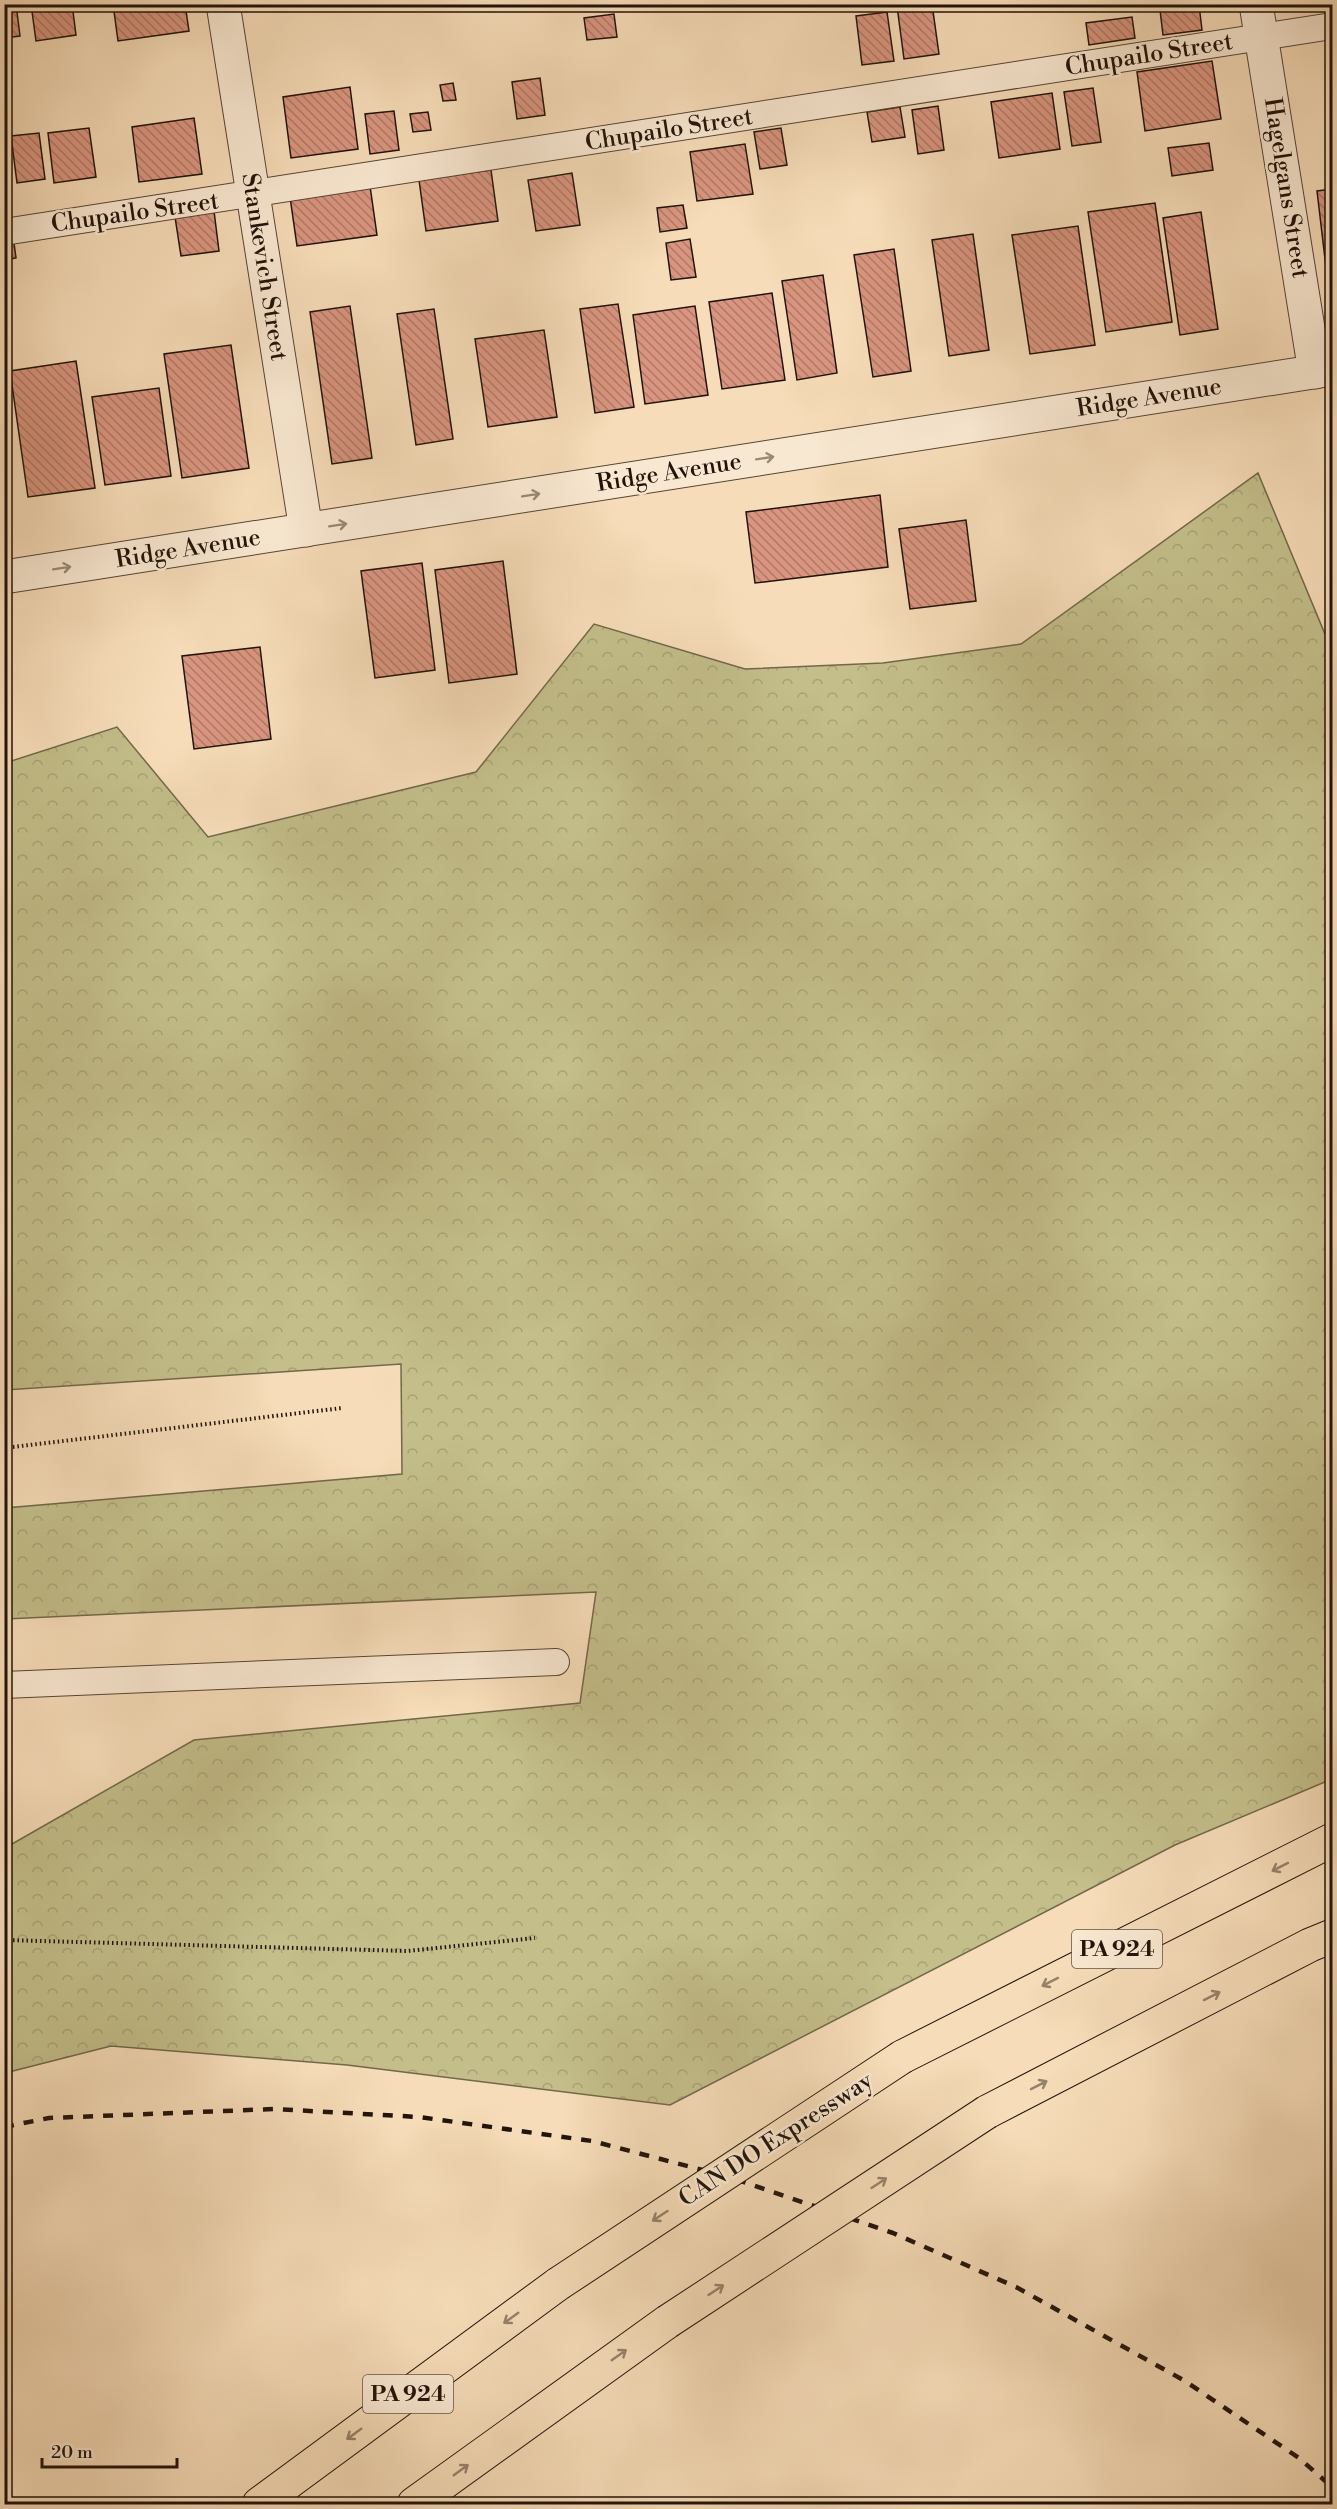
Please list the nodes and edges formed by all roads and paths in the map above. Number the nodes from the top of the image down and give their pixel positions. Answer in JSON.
{"nodes":[{"id":1,"x":223,"y":4,"type":"edge"},
{"id":2,"x":1256,"y":4,"type":"edge"},
{"id":3,"x":1332,"y":26,"type":"edge"},
{"id":4,"x":1262,"y":37,"type":"junction"},
{"id":5,"x":253,"y":195,"type":"junction"},
{"id":6,"x":4,"y":232,"type":"edge"},
{"id":7,"x":1324,"y":371,"type":"edge"},
{"id":8,"x":306,"y":530,"type":"junction"},
{"id":9,"x":4,"y":577,"type":"edge"},
{"id":10,"x":342,"y":1408,"type":"dead end"},
{"id":11,"x":4,"y":1448,"type":"edge"},
{"id":12,"x":556,"y":1662,"type":"dead end"},
{"id":13,"x":4,"y":1685,"type":"edge"},
{"id":14,"x":1332,"y":1840,"type":"edge"},
{"id":15,"x":1332,"y":1936,"type":"edge"},
{"id":16,"x":535,"y":1938,"type":"dead end"},
{"id":17,"x":4,"y":1940,"type":"edge"},
{"id":18,"x":259,"y":2505,"type":"edge"},
{"id":19,"x":414,"y":2505,"type":"edge"}],
"edges":[{"from":1,"to":5,"type":"street","name":"Stankevich Street"},
{"from":2,"to":4,"type":"street","name":"Hagelgans Street"},
{"from":3,"to":4,"type":"lane","name":"Chupailo Street"},
{"from":4,"to":5,"type":"lane","name":"Chupailo Street"},
{"from":4,"to":7,"type":"street","name":"Hagelgans Street"},
{"from":5,"to":6,"type":"lane","name":"Chupailo Street"},
{"from":5,"to":8,"type":"street","name":"Stankevich Street"},
{"from":8,"to":7,"type":"street","name":"Ridge Avenue","one_way":true},
{"from":9,"to":8,"type":"street","name":"Ridge Avenue","one_way":true},
{"from":10,"to":11,"type":"path"},
{"from":12,"to":13,"type":"lane"},
{"from":14,"to":18,"type":"main road","name":"CAN DO Expressway","number":"PA 924","one_way":true,"bridge":true},
{"from":19,"to":15,"type":"main road","one_way":true,"bridge":true},
{"from":16,"to":17,"type":"path"}]}
